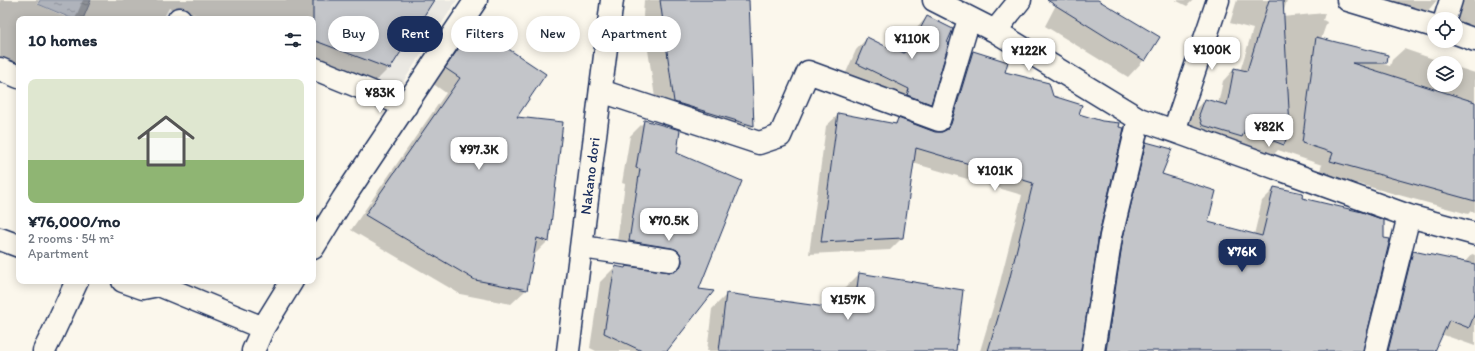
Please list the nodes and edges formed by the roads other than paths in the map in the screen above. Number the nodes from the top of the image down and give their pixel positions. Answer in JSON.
{"nodes":[{"id":1,"x":476,"y":0,"type":"edge"},
{"id":2,"x":612,"y":0,"type":"edge"},
{"id":3,"x":934,"y":0,"type":"edge"},
{"id":4,"x":1020,"y":0,"type":"edge"},
{"id":5,"x":1218,"y":0,"type":"edge"},
{"id":6,"x":1348,"y":0,"type":"edge"},
{"id":7,"x":1451,"y":0,"type":"edge"},
{"id":8,"x":1447,"y":12,"type":"edge"},
{"id":9,"x":969,"y":19,"type":"junction"},
{"id":10,"x":1427,"y":24,"type":"edge"},
{"id":11,"x":995,"y":31,"type":"junction"},
{"id":12,"x":1463,"y":36,"type":"edge"},
{"id":13,"x":1475,"y":40,"type":"edge"},
{"id":14,"x":0,"y":69,"type":"edge"},
{"id":15,"x":316,"y":69,"type":"edge"},
{"id":16,"x":16,"y":76,"type":"edge"},
{"id":17,"x":601,"y":91,"type":"junction"},
{"id":18,"x":406,"y":106,"type":"junction"},
{"id":19,"x":1139,"y":119,"type":"junction"},
{"id":20,"x":1174,"y":130,"type":"junction"},
{"id":21,"x":1409,"y":216,"type":"junction"},
{"id":22,"x":1475,"y":234,"type":"edge"},
{"id":23,"x":0,"y":239,"type":"edge"},
{"id":24,"x":316,"y":243,"type":"edge"},
{"id":25,"x":16,"y":245,"type":"edge"},
{"id":26,"x":582,"y":247,"type":"junction"},
{"id":27,"x":670,"y":260,"type":"dead end"},
{"id":28,"x":76,"y":284,"type":"edge"},
{"id":29,"x":132,"y":284,"type":"edge"},
{"id":30,"x":157,"y":284,"type":"edge"},
{"id":31,"x":162,"y":284,"type":"edge"},
{"id":32,"x":290,"y":284,"type":"edge"},
{"id":33,"x":263,"y":328,"type":"junction"},
{"id":34,"x":44,"y":351,"type":"edge"},
{"id":35,"x":254,"y":351,"type":"edge"},
{"id":36,"x":568,"y":351,"type":"edge"},
{"id":37,"x":1093,"y":351,"type":"edge"},
{"id":38,"x":1375,"y":351,"type":"edge"}],
"edges":[{"from":1,"to":18,"type":"street"},
{"from":2,"to":17,"type":"street","name":"Nakano dori"},
{"from":3,"to":9,"type":"street"},
{"from":4,"to":11,"type":"street"},
{"from":5,"to":20,"type":"street"},
{"from":6,"to":10,"type":"street"},
{"from":7,"to":8,"type":"street"},
{"from":9,"to":11,"type":"street"},
{"from":9,"to":17,"type":"street"},
{"from":11,"to":19,"type":"street"},
{"from":12,"to":13,"type":"street"},
{"from":14,"to":16,"type":"street"},
{"from":15,"to":18,"type":"street"},
{"from":17,"to":26,"type":"street","name":"Nakano dori"},
{"from":18,"to":24,"type":"street"},
{"from":19,"to":20,"type":"street"},
{"from":19,"to":37,"type":"street"},
{"from":20,"to":21,"type":"street"},
{"from":21,"to":22,"type":"street"},
{"from":21,"to":38,"type":"street"},
{"from":23,"to":25,"type":"street"},
{"from":26,"to":27,"type":"street"},
{"from":26,"to":36,"type":"street","name":"Nakano dori"},
{"from":28,"to":34,"type":"street"},
{"from":29,"to":30,"type":"street"},
{"from":31,"to":33,"type":"street"},
{"from":32,"to":33,"type":"street"},
{"from":33,"to":35,"type":"street"}]}
